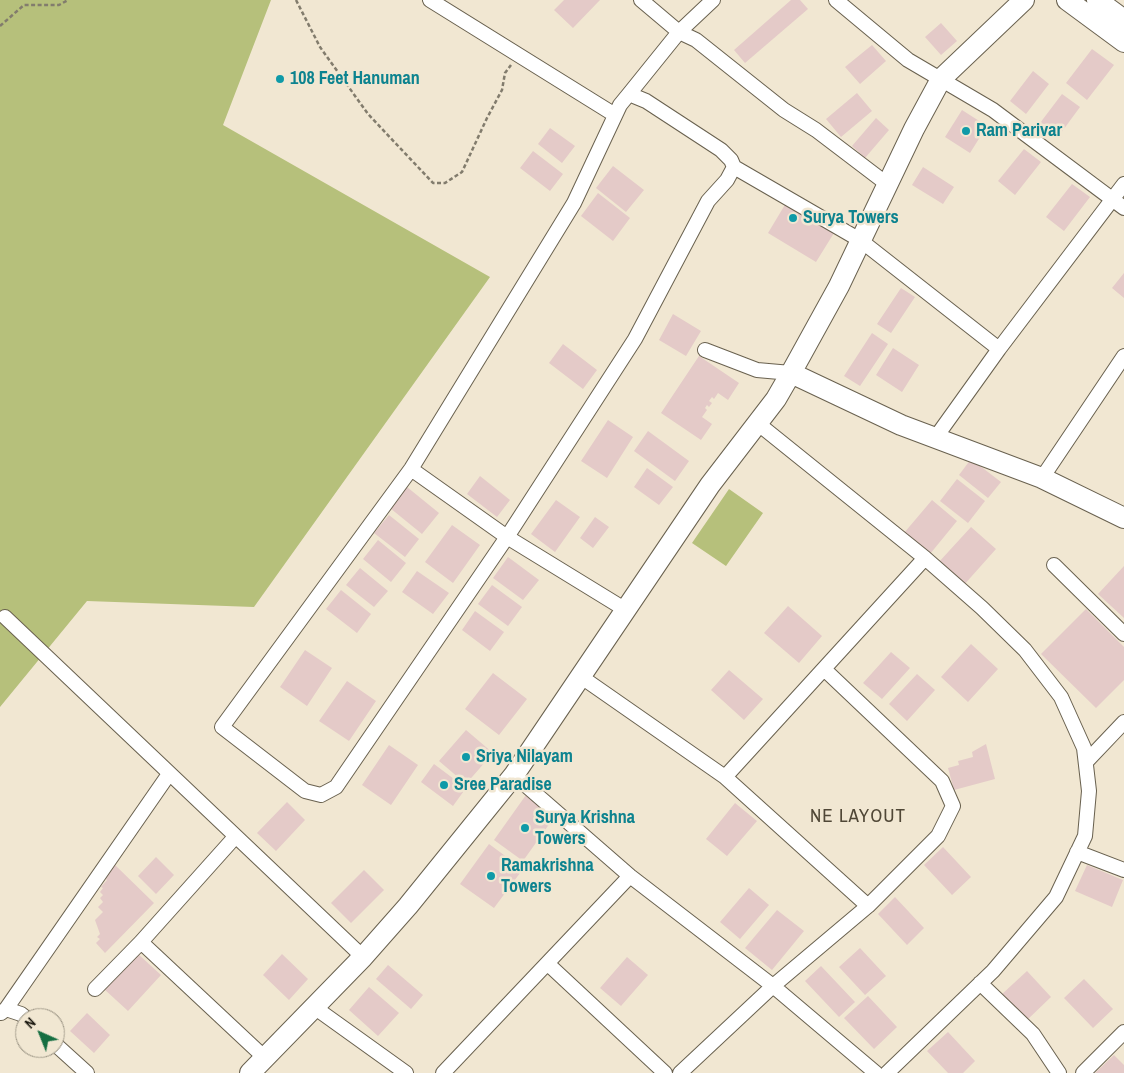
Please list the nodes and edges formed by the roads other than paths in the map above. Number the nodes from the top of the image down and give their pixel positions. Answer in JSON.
{"nodes":[{"id":1,"x":430,"y":0,"type":"edge"},
{"id":2,"x":641,"y":0,"type":"edge"},
{"id":3,"x":713,"y":0,"type":"edge"},
{"id":4,"x":836,"y":0,"type":"edge"},
{"id":5,"x":1024,"y":0,"type":"edge"},
{"id":6,"x":1067,"y":0,"type":"edge"},
{"id":7,"x":1097,"y":0,"type":"edge"},
{"id":8,"x":1124,"y":20,"type":"edge"},
{"id":9,"x":679,"y":32,"type":"junction"},
{"id":10,"x":1124,"y":42,"type":"edge"},
{"id":11,"x":941,"y":79,"type":"junction"},
{"id":12,"x":629,"y":94,"type":"junction"},
{"id":13,"x":616,"y":116,"type":"junction"},
{"id":14,"x":734,"y":167,"type":"junction"},
{"id":15,"x":887,"y":184,"type":"junction"},
{"id":16,"x":1124,"y":184,"type":"edge"},
{"id":17,"x":1119,"y":204,"type":"edge"},
{"id":18,"x":860,"y":240,"type":"junction"},
{"id":19,"x":999,"y":349,"type":"junction"},
{"id":20,"x":704,"y":350,"type":"dead end"},
{"id":21,"x":1124,"y":356,"type":"edge"},
{"id":22,"x":791,"y":373,"type":"junction"},
{"id":23,"x":756,"y":422,"type":"junction"},
{"id":24,"x":936,"y":437,"type":"junction"},
{"id":25,"x":411,"y":469,"type":"junction"},
{"id":26,"x":1042,"y":478,"type":"junction"},
{"id":27,"x":1124,"y":518,"type":"edge"},
{"id":28,"x":507,"y":537,"type":"junction"},
{"id":29,"x":925,"y":558,"type":"junction"},
{"id":30,"x":1054,"y":565,"type":"dead end"},
{"id":31,"x":626,"y":610,"type":"junction"},
{"id":32,"x":5,"y":617,"type":"dead end"},
{"id":33,"x":1124,"y":634,"type":"edge"},
{"id":34,"x":824,"y":669,"type":"junction"},
{"id":35,"x":580,"y":676,"type":"junction"},
{"id":36,"x":1124,"y":722,"type":"edge"},
{"id":37,"x":1086,"y":762,"type":"junction"},
{"id":38,"x":169,"y":774,"type":"junction"},
{"id":39,"x":514,"y":775,"type":"junction"},
{"id":40,"x":725,"y":777,"type":"junction"},
{"id":41,"x":234,"y":837,"type":"junction"},
{"id":42,"x":1077,"y":852,"type":"junction"},
{"id":43,"x":1124,"y":870,"type":"edge"},
{"id":44,"x":630,"y":876,"type":"junction"},
{"id":45,"x":868,"y":906,"type":"junction"},
{"id":46,"x":141,"y":942,"type":"junction"},
{"id":47,"x":363,"y":957,"type":"junction"},
{"id":48,"x":548,"y":964,"type":"junction"},
{"id":49,"x":980,"y":983,"type":"junction"},
{"id":50,"x":773,"y":986,"type":"junction"},
{"id":51,"x":95,"y":989,"type":"dead end"},
{"id":52,"x":314,"y":1007,"type":"junction"},
{"id":53,"x":3,"y":1011,"type":"edge"},
{"id":54,"x":1124,"y":1032,"type":"edge"},
{"id":55,"x":65,"y":1053,"type":"edge"},
{"id":56,"x":265,"y":1058,"type":"junction"},
{"id":57,"x":87,"y":1073,"type":"edge"},
{"id":58,"x":250,"y":1073,"type":"edge"},
{"id":59,"x":406,"y":1073,"type":"edge"},
{"id":60,"x":442,"y":1073,"type":"edge"},
{"id":61,"x":665,"y":1073,"type":"edge"},
{"id":62,"x":680,"y":1073,"type":"edge"},
{"id":63,"x":876,"y":1073,"type":"edge"},
{"id":64,"x":887,"y":1073,"type":"edge"},
{"id":65,"x":1059,"y":1073,"type":"edge"},
{"id":66,"x":1083,"y":1073,"type":"edge"}],
"edges":[{"from":1,"to":13,"type":"street"},
{"from":2,"to":9,"type":"street"},
{"from":3,"to":9,"type":"street"},
{"from":4,"to":11,"type":"street"},
{"from":5,"to":11,"type":"main road"},
{"from":6,"to":10,"type":"main road"},
{"from":7,"to":8,"type":"main road"},
{"from":9,"to":12,"type":"street"},
{"from":9,"to":15,"type":"street"},
{"from":11,"to":15,"type":"main road"},
{"from":11,"to":17,"type":"street"},
{"from":12,"to":13,"type":"street"},
{"from":12,"to":14,"type":"street"},
{"from":13,"to":25,"type":"street"},
{"from":14,"to":18,"type":"street"},
{"from":14,"to":28,"type":"street"},
{"from":15,"to":18,"type":"main road"},
{"from":16,"to":17,"type":"street"},
{"from":17,"to":19,"type":"street"},
{"from":18,"to":19,"type":"street"},
{"from":18,"to":22,"type":"main road"},
{"from":19,"to":24,"type":"street"},
{"from":20,"to":22,"type":"street"},
{"from":21,"to":26,"type":"street"},
{"from":22,"to":23,"type":"main road"},
{"from":22,"to":24,"type":"main road"},
{"from":23,"to":29,"type":"street"},
{"from":23,"to":31,"type":"main road"},
{"from":24,"to":26,"type":"main road"},
{"from":25,"to":28,"type":"street"},
{"from":25,"to":28,"type":"street"},
{"from":26,"to":27,"type":"main road"},
{"from":28,"to":31,"type":"street"},
{"from":29,"to":34,"type":"street"},
{"from":29,"to":37,"type":"street"},
{"from":30,"to":33,"type":"street"},
{"from":31,"to":35,"type":"main road"},
{"from":32,"to":38,"type":"street"},
{"from":34,"to":40,"type":"street"},
{"from":34,"to":45,"type":"street"},
{"from":35,"to":39,"type":"main road"},
{"from":35,"to":40,"type":"street"},
{"from":36,"to":37,"type":"street"},
{"from":37,"to":42,"type":"street"},
{"from":38,"to":41,"type":"street"},
{"from":38,"to":53,"type":"street"},
{"from":39,"to":44,"type":"street"},
{"from":39,"to":47,"type":"main road"},
{"from":40,"to":45,"type":"street"},
{"from":41,"to":46,"type":"street"},
{"from":41,"to":47,"type":"street"},
{"from":42,"to":43,"type":"street"},
{"from":42,"to":49,"type":"street"},
{"from":44,"to":48,"type":"street"},
{"from":44,"to":50,"type":"street"},
{"from":45,"to":50,"type":"street"},
{"from":46,"to":51,"type":"street"},
{"from":46,"to":56,"type":"street"},
{"from":47,"to":52,"type":"main road"},
{"from":48,"to":60,"type":"street"},
{"from":48,"to":61,"type":"street"},
{"from":49,"to":64,"type":"street"},
{"from":49,"to":65,"type":"street"},
{"from":50,"to":62,"type":"street"},
{"from":50,"to":63,"type":"street"},
{"from":52,"to":56,"type":"main road"},
{"from":52,"to":59,"type":"street"},
{"from":54,"to":66,"type":"street"},
{"from":55,"to":57,"type":"street"},
{"from":56,"to":58,"type":"main road"}]}
